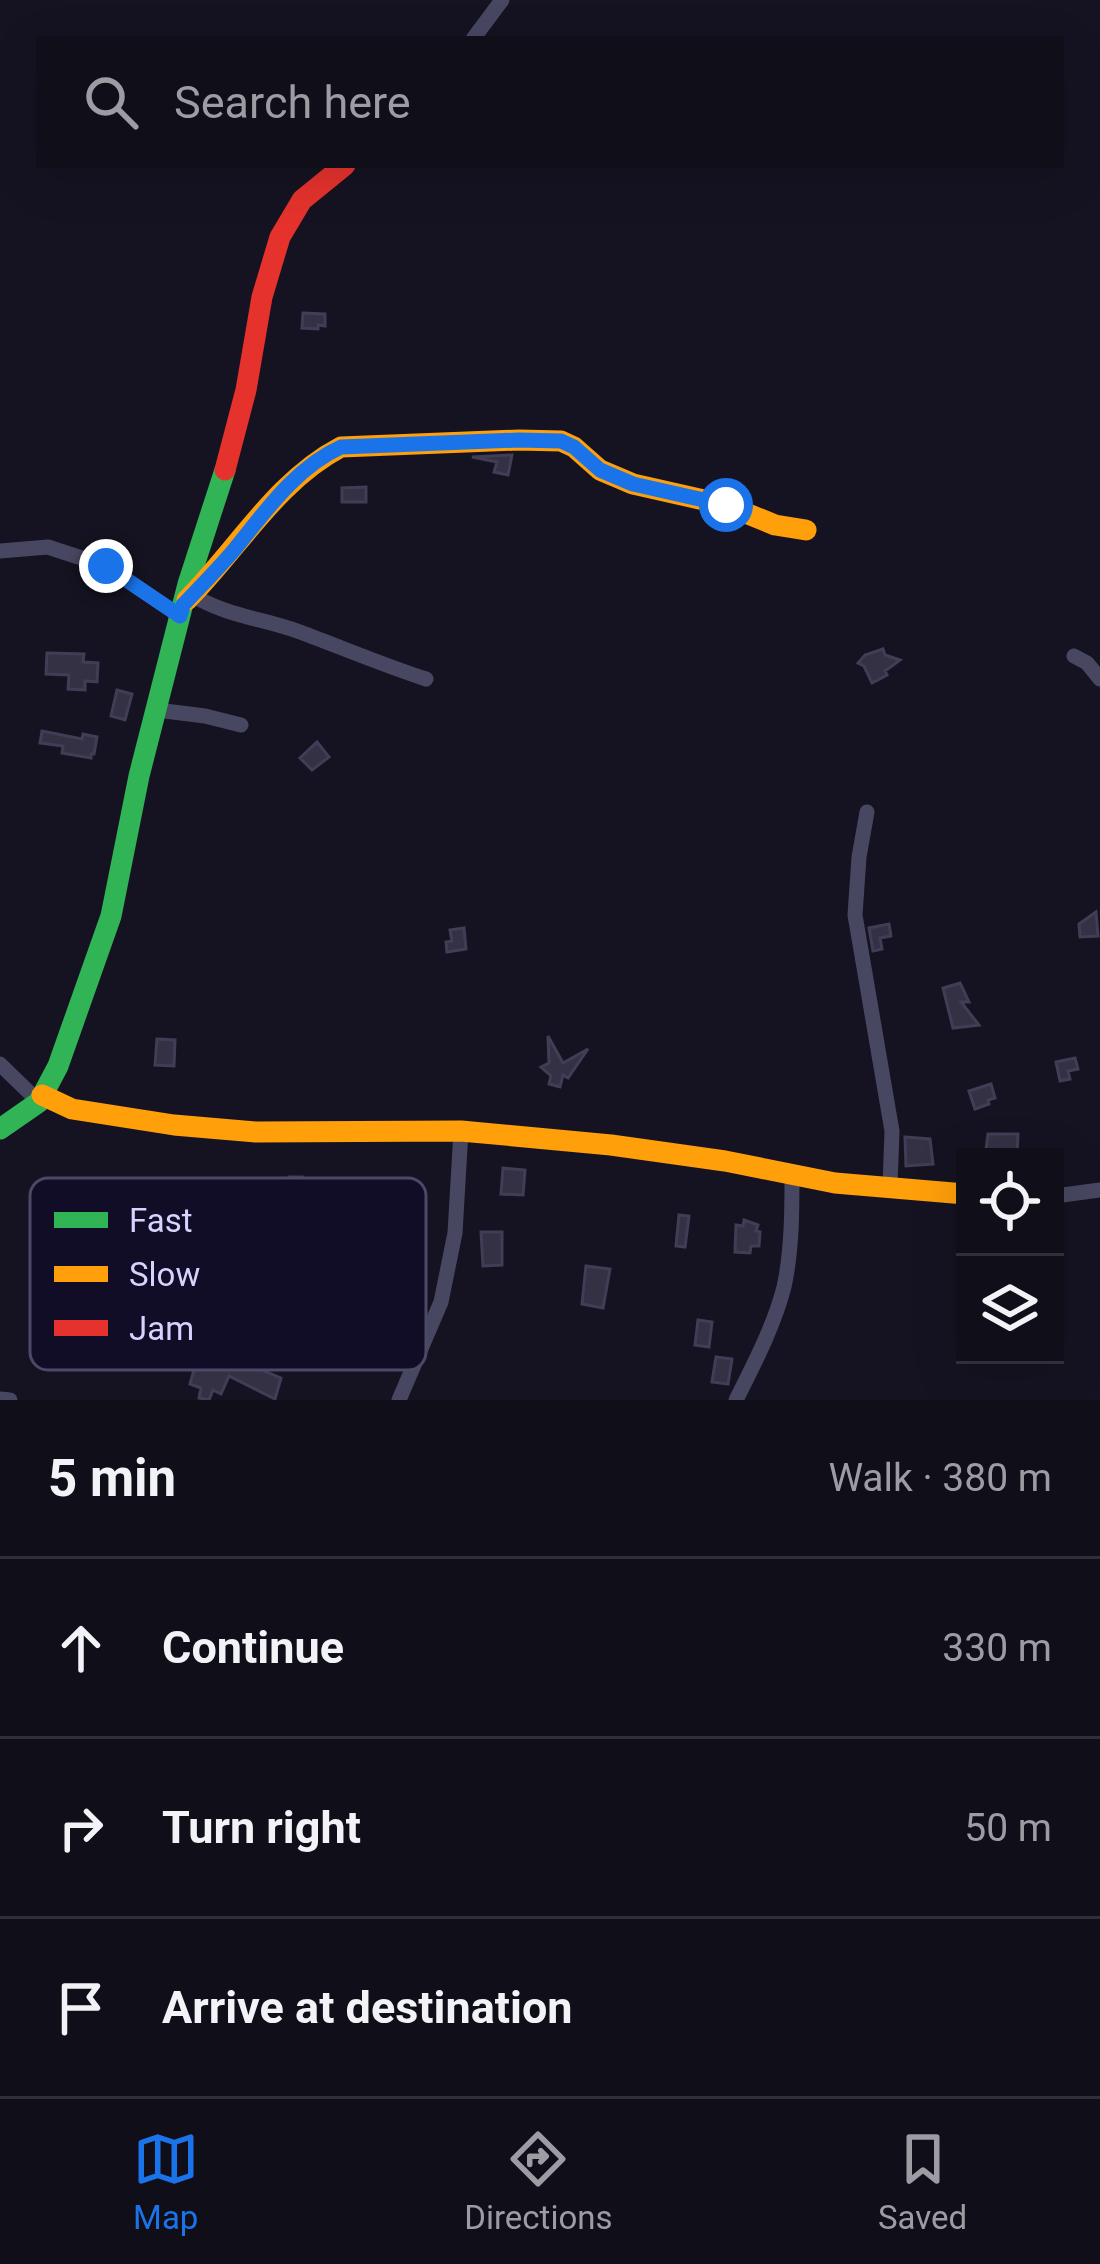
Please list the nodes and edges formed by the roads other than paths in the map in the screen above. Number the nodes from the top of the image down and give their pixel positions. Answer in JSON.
{"nodes":[{"id":1,"x":502,"y":0,"type":"edge"},
{"id":2,"x":475,"y":36,"type":"edge"},
{"id":3,"x":341,"y":168,"type":"edge"},
{"id":4,"x":806,"y":530,"type":"dead end"},
{"id":5,"x":0,"y":551,"type":"edge"},
{"id":6,"x":185,"y":605,"type":"junction"},
{"id":7,"x":1074,"y":656,"type":"dead end"},
{"id":8,"x":426,"y":679,"type":"dead end"},
{"id":9,"x":1100,"y":679,"type":"edge"},
{"id":10,"x":158,"y":710,"type":"junction"},
{"id":11,"x":241,"y":725,"type":"dead end"},
{"id":12,"x":867,"y":812,"type":"dead end"},
{"id":13,"x":0,"y":1064,"type":"edge"},
{"id":14,"x":40,"y":1099,"type":"junction"},
{"id":15,"x":0,"y":1129,"type":"edge"},
{"id":16,"x":461,"y":1130,"type":"junction"},
{"id":17,"x":792,"y":1173,"type":"junction"},
{"id":18,"x":890,"y":1186,"type":"junction"},
{"id":19,"x":1100,"y":1190,"type":"edge"},
{"id":20,"x":956,"y":1193,"type":"edge"},
{"id":21,"x":1064,"y":1195,"type":"edge"},
{"id":22,"x":426,"y":1338,"type":"edge"},
{"id":23,"x":412,"y":1370,"type":"edge"},
{"id":24,"x":0,"y":1399,"type":"edge"},
{"id":25,"x":10,"y":1400,"type":"edge"},
{"id":26,"x":399,"y":1400,"type":"edge"},
{"id":27,"x":736,"y":1400,"type":"edge"}],
"edges":[{"from":1,"to":2,"type":"street"},
{"from":3,"to":6,"type":"street"},
{"from":4,"to":6,"type":"street"},
{"from":5,"to":6,"type":"street"},
{"from":6,"to":8,"type":"street"},
{"from":6,"to":10,"type":"street"},
{"from":7,"to":9,"type":"street"},
{"from":10,"to":11,"type":"street"},
{"from":10,"to":14,"type":"street"},
{"from":12,"to":18,"type":"street"},
{"from":13,"to":14,"type":"street"},
{"from":14,"to":15,"type":"street"},
{"from":14,"to":16,"type":"street"},
{"from":16,"to":17,"type":"street"},
{"from":16,"to":22,"type":"street"},
{"from":17,"to":18,"type":"street"},
{"from":17,"to":27,"type":"street"},
{"from":18,"to":20,"type":"street"},
{"from":19,"to":21,"type":"street"},
{"from":23,"to":26,"type":"street"},
{"from":24,"to":25,"type":"street"}]}
